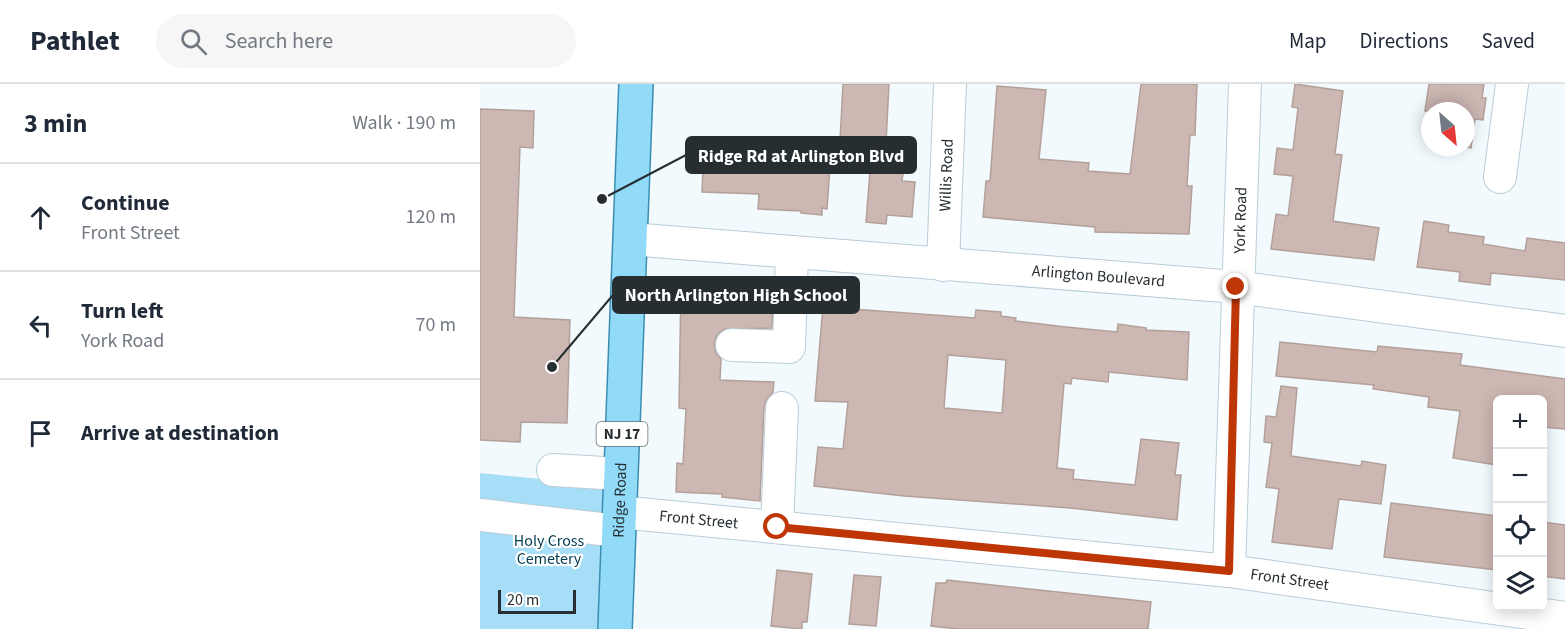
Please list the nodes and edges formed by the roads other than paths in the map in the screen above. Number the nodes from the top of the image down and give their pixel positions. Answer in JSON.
{"nodes":[{"id":1,"x":636,"y":84,"type":"edge"},
{"id":2,"x":950,"y":84,"type":"edge"},
{"id":3,"x":1245,"y":84,"type":"edge"},
{"id":4,"x":1512,"y":84,"type":"edge"},
{"id":5,"x":1500,"y":177,"type":"dead end"},
{"id":6,"x":630,"y":239,"type":"junction"},
{"id":7,"x":792,"y":252,"type":"junction"},
{"id":8,"x":943,"y":265,"type":"junction"},
{"id":9,"x":1236,"y":287,"type":"junction"},
{"id":10,"x":1565,"y":331,"type":"edge"},
{"id":11,"x":732,"y":345,"type":"dead end"},
{"id":12,"x":782,"y":408,"type":"dead end"},
{"id":13,"x":553,"y":470,"type":"dead end"},
{"id":14,"x":621,"y":474,"type":"junction"},
{"id":15,"x":480,"y":515,"type":"edge"},
{"id":16,"x":619,"y":521,"type":"junction"},
{"id":17,"x":777,"y":527,"type":"junction"},
{"id":18,"x":1229,"y":571,"type":"junction"},
{"id":19,"x":1546,"y":620,"type":"edge"},
{"id":20,"x":615,"y":629,"type":"edge"}],
"edges":[{"from":1,"to":6,"type":"main road","name":"Ridge Road","number":"NJ 17"},
{"from":2,"to":8,"type":"street","name":"Willis Road"},
{"from":3,"to":9,"type":"street","name":"York Road"},
{"from":4,"to":5,"type":"street"},
{"from":6,"to":7,"type":"street","name":"Arlington Boulevard"},
{"from":6,"to":14,"type":"main road","name":"Ridge Road","number":"NJ 17"},
{"from":7,"to":8,"type":"street","name":"Arlington Boulevard"},
{"from":7,"to":11,"type":"street"},
{"from":8,"to":9,"type":"street","name":"Arlington Boulevard"},
{"from":9,"to":10,"type":"street","name":"Arlington Boulevard"},
{"from":9,"to":18,"type":"street","name":"York Road"},
{"from":12,"to":17,"type":"street"},
{"from":13,"to":14,"type":"street"},
{"from":14,"to":16,"type":"main road","name":"Ridge Road","number":"NJ 17"},
{"from":15,"to":16,"type":"street","name":"Front Street"},
{"from":16,"to":17,"type":"street","name":"Front Street"},
{"from":16,"to":20,"type":"main road","name":"Ridge Road","number":"NJ 17"},
{"from":17,"to":18,"type":"street","name":"Front Street"},
{"from":18,"to":19,"type":"street","name":"Front Street"}]}
